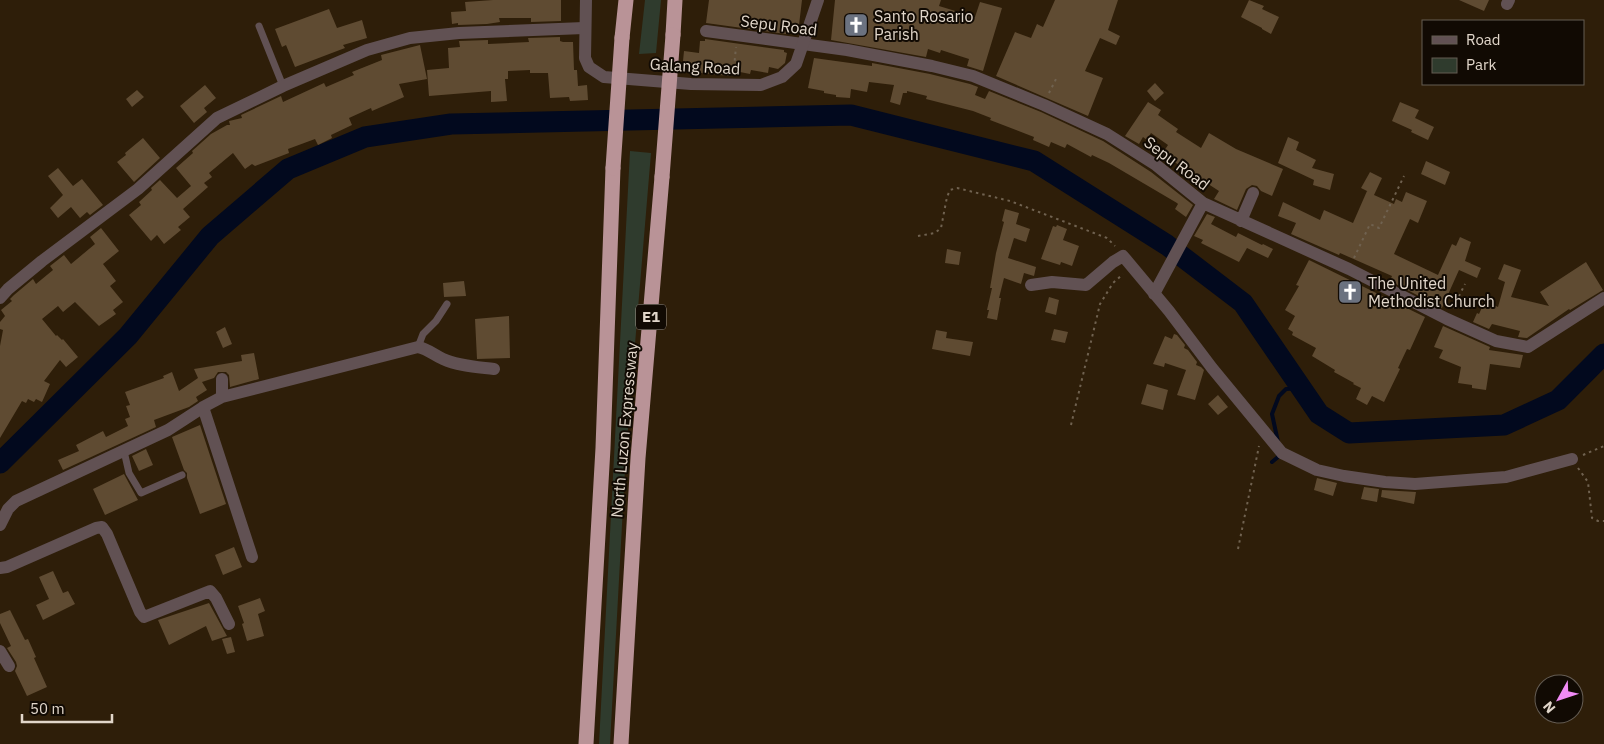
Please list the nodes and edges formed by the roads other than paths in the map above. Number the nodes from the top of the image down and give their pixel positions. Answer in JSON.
{"nodes":[{"id":1,"x":586,"y":0,"type":"edge"},
{"id":2,"x":626,"y":0,"type":"edge"},
{"id":3,"x":675,"y":0,"type":"edge"},
{"id":4,"x":818,"y":0,"type":"edge"},
{"id":5,"x":259,"y":26,"type":"dead end"},
{"id":6,"x":584,"y":28,"type":"junction"},
{"id":7,"x":706,"y":31,"type":"dead end"},
{"id":8,"x":803,"y":44,"type":"junction"},
{"id":9,"x":283,"y":86,"type":"junction"},
{"id":10,"x":1253,"y":194,"type":"dead end"},
{"id":11,"x":1203,"y":203,"type":"junction"},
{"id":12,"x":1241,"y":221,"type":"junction"},
{"id":13,"x":1031,"y":285,"type":"dead end"},
{"id":14,"x":1156,"y":290,"type":"junction"},
{"id":15,"x":0,"y":298,"type":"edge"},
{"id":16,"x":1604,"y":298,"type":"edge"},
{"id":17,"x":447,"y":304,"type":"dead end"},
{"id":18,"x":418,"y":348,"type":"junction"},
{"id":19,"x":494,"y":369,"type":"dead end"},
{"id":20,"x":222,"y":380,"type":"dead end"},
{"id":21,"x":222,"y":397,"type":"junction"},
{"id":22,"x":203,"y":407,"type":"junction"},
{"id":23,"x":124,"y":451,"type":"junction"},
{"id":24,"x":1572,"y":459,"type":"road end"},
{"id":25,"x":182,"y":475,"type":"dead end"},
{"id":26,"x":0,"y":525,"type":"edge"},
{"id":27,"x":252,"y":556,"type":"dead end"},
{"id":28,"x":0,"y":568,"type":"edge"},
{"id":29,"x":229,"y":624,"type":"dead end"},
{"id":30,"x":0,"y":651,"type":"edge"},
{"id":31,"x":9,"y":666,"type":"dead end"},
{"id":32,"x":586,"y":744,"type":"edge"},
{"id":33,"x":621,"y":744,"type":"edge"}],
"edges":[{"from":1,"to":6,"type":"street","name":"Galang Road"},
{"from":2,"to":32,"type":"highway","name":"North Luzon Expressway","bridge":true},
{"from":3,"to":33,"type":"highway","name":"North Luzon Expressway","number":"E1","bridge":true},
{"from":4,"to":8,"type":"street","name":"Galang Road"},
{"from":5,"to":9,"type":"lane"},
{"from":6,"to":8,"type":"street","name":"Galang Road"},
{"from":6,"to":9,"type":"street"},
{"from":7,"to":8,"type":"street","name":"Sepu Road"},
{"from":8,"to":11,"type":"street","name":"Sepu Road"},
{"from":9,"to":15,"type":"street"},
{"from":10,"to":12,"type":"street"},
{"from":11,"to":12,"type":"street","name":"Sepu Road"},
{"from":11,"to":14,"type":"street"},
{"from":12,"to":16,"type":"street","name":"Sepu Road"},
{"from":13,"to":14,"type":"street"},
{"from":14,"to":24,"type":"street"},
{"from":17,"to":18,"type":"lane"},
{"from":18,"to":19,"type":"street"},
{"from":18,"to":21,"type":"street"},
{"from":20,"to":21,"type":"street"},
{"from":21,"to":22,"type":"street"},
{"from":22,"to":23,"type":"street"},
{"from":22,"to":27,"type":"street"},
{"from":23,"to":25,"type":"lane"},
{"from":23,"to":26,"type":"street"},
{"from":28,"to":29,"type":"street"},
{"from":30,"to":31,"type":"street"}]}
